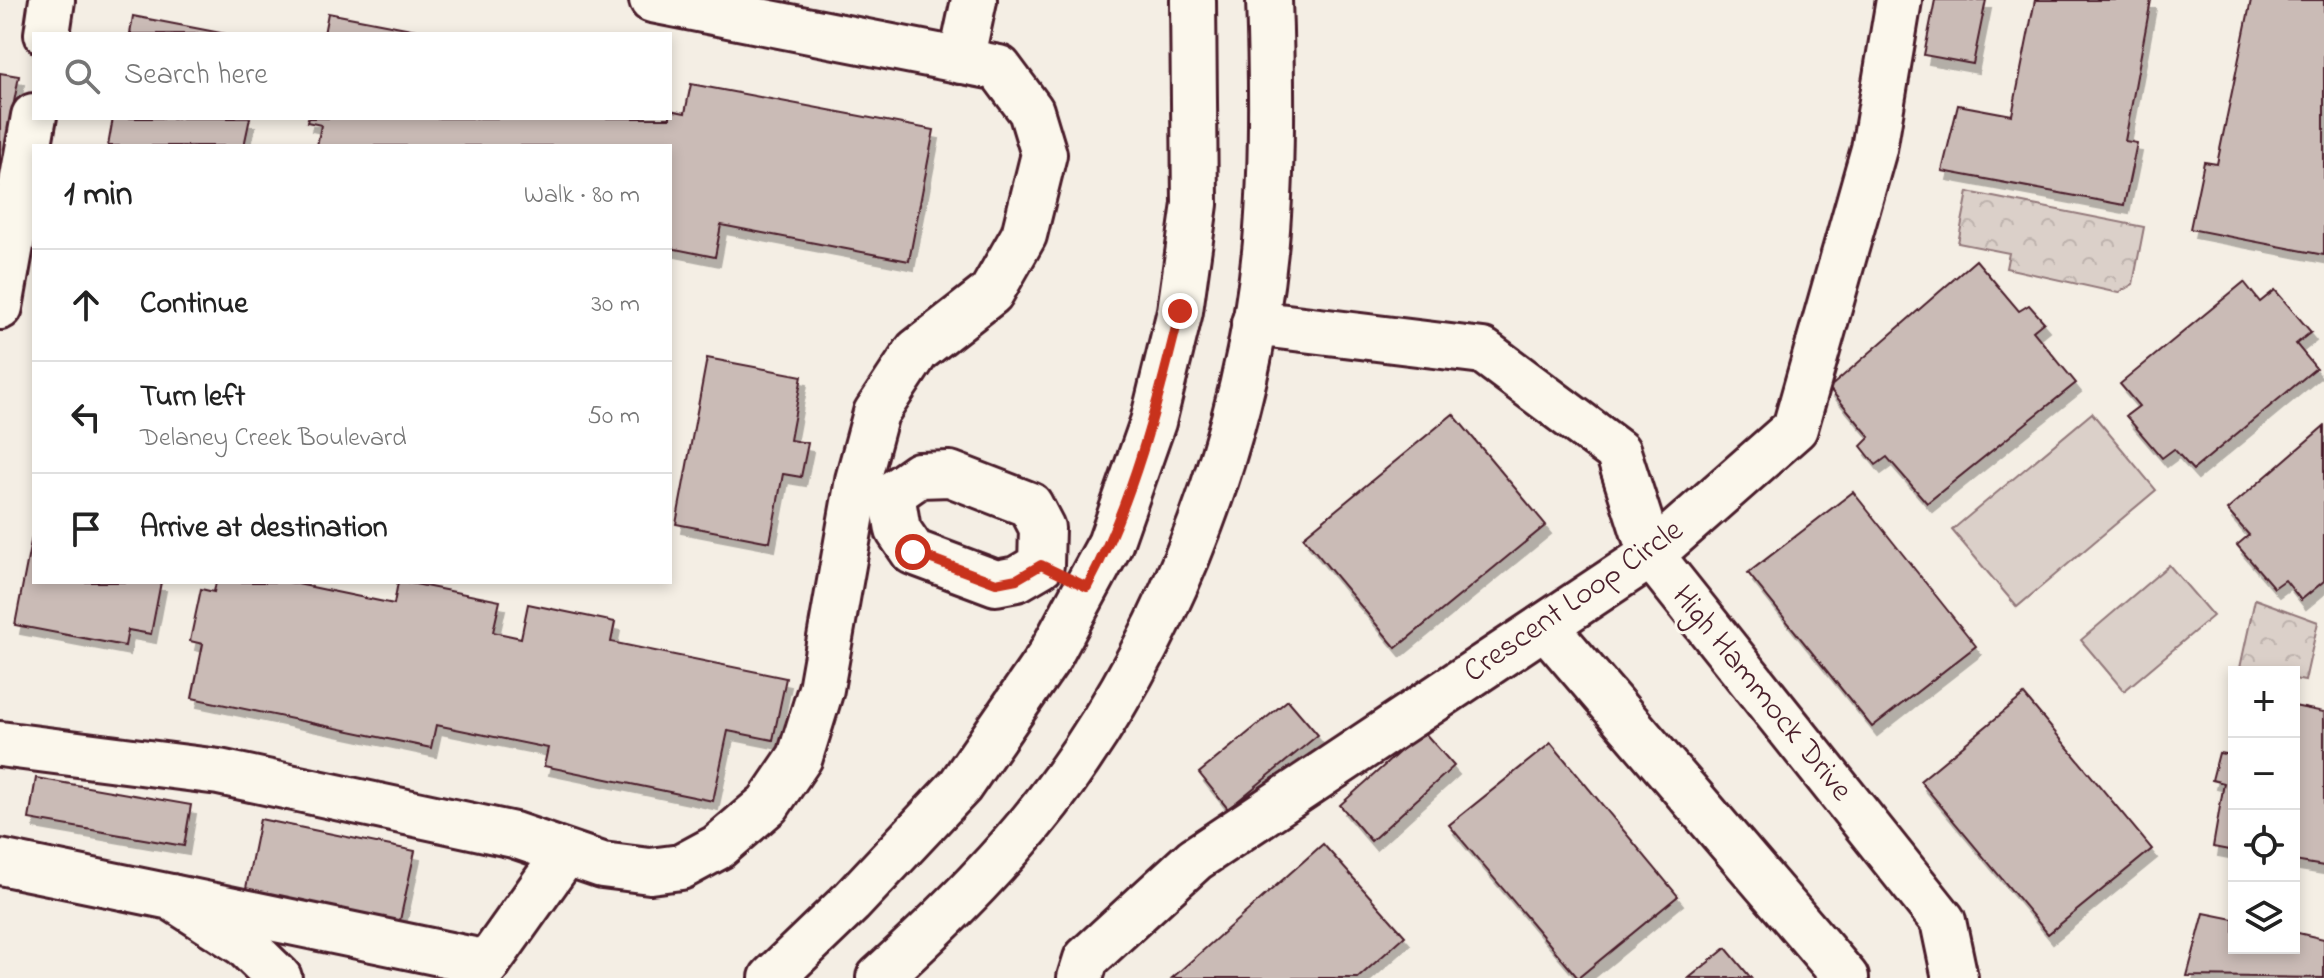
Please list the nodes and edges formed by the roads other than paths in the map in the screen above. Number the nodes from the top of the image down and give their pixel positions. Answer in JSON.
{"nodes":[{"id":1,"x":52,"y":0,"type":"edge"},
{"id":2,"x":652,"y":0,"type":"edge"},
{"id":3,"x":974,"y":0,"type":"edge"},
{"id":4,"x":1193,"y":0,"type":"edge"},
{"id":5,"x":1269,"y":0,"type":"edge"},
{"id":6,"x":1899,"y":0,"type":"edge"},
{"id":7,"x":47,"y":32,"type":"edge"},
{"id":8,"x":961,"y":61,"type":"junction"},
{"id":9,"x":33,"y":120,"type":"edge"},
{"id":10,"x":0,"y":307,"type":"edge"},
{"id":11,"x":1254,"y":323,"type":"junction"},
{"id":12,"x":875,"y":487,"type":"junction"},
{"id":13,"x":1651,"y":555,"type":"junction"},
{"id":14,"x":1041,"y":565,"type":"junction"},
{"id":15,"x":1087,"y":587,"type":"junction"},
{"id":16,"x":1545,"y":626,"type":"junction"},
{"id":17,"x":0,"y":744,"type":"edge"},
{"id":18,"x":565,"y":854,"type":"junction"},
{"id":19,"x":0,"y":862,"type":"edge"},
{"id":20,"x":171,"y":897,"type":"junction"},
{"id":21,"x":482,"y":970,"type":"edge"},
{"id":22,"x":279,"y":978,"type":"edge"},
{"id":23,"x":772,"y":978,"type":"edge"},
{"id":24,"x":879,"y":978,"type":"edge"},
{"id":25,"x":1080,"y":978,"type":"edge"},
{"id":26,"x":1846,"y":978,"type":"edge"},
{"id":27,"x":1955,"y":978,"type":"edge"}],
"edges":[{"from":1,"to":7,"type":"street"},
{"from":2,"to":8,"type":"street"},
{"from":3,"to":8,"type":"street"},
{"from":4,"to":15,"type":"street"},
{"from":5,"to":11,"type":"street"},
{"from":6,"to":13,"type":"street","name":"Crescent Loop Circle"},
{"from":8,"to":12,"type":"street"},
{"from":9,"to":10,"type":"street"},
{"from":11,"to":13,"type":"street","name":"High Hammock Drive"},
{"from":11,"to":24,"type":"street"},
{"from":12,"to":14,"type":"street"},
{"from":12,"to":14,"type":"street"},
{"from":12,"to":18,"type":"street"},
{"from":13,"to":16,"type":"street","name":"Crescent Loop Circle"},
{"from":13,"to":27,"type":"street","name":"High Hammock Drive"},
{"from":14,"to":15,"type":"street"},
{"from":15,"to":23,"type":"street"},
{"from":16,"to":25,"type":"street","name":"Crescent Loop Circle"},
{"from":16,"to":26,"type":"street"},
{"from":17,"to":18,"type":"street"},
{"from":18,"to":21,"type":"street"},
{"from":19,"to":20,"type":"street"},
{"from":20,"to":21,"type":"street"},
{"from":20,"to":22,"type":"street"}]}
